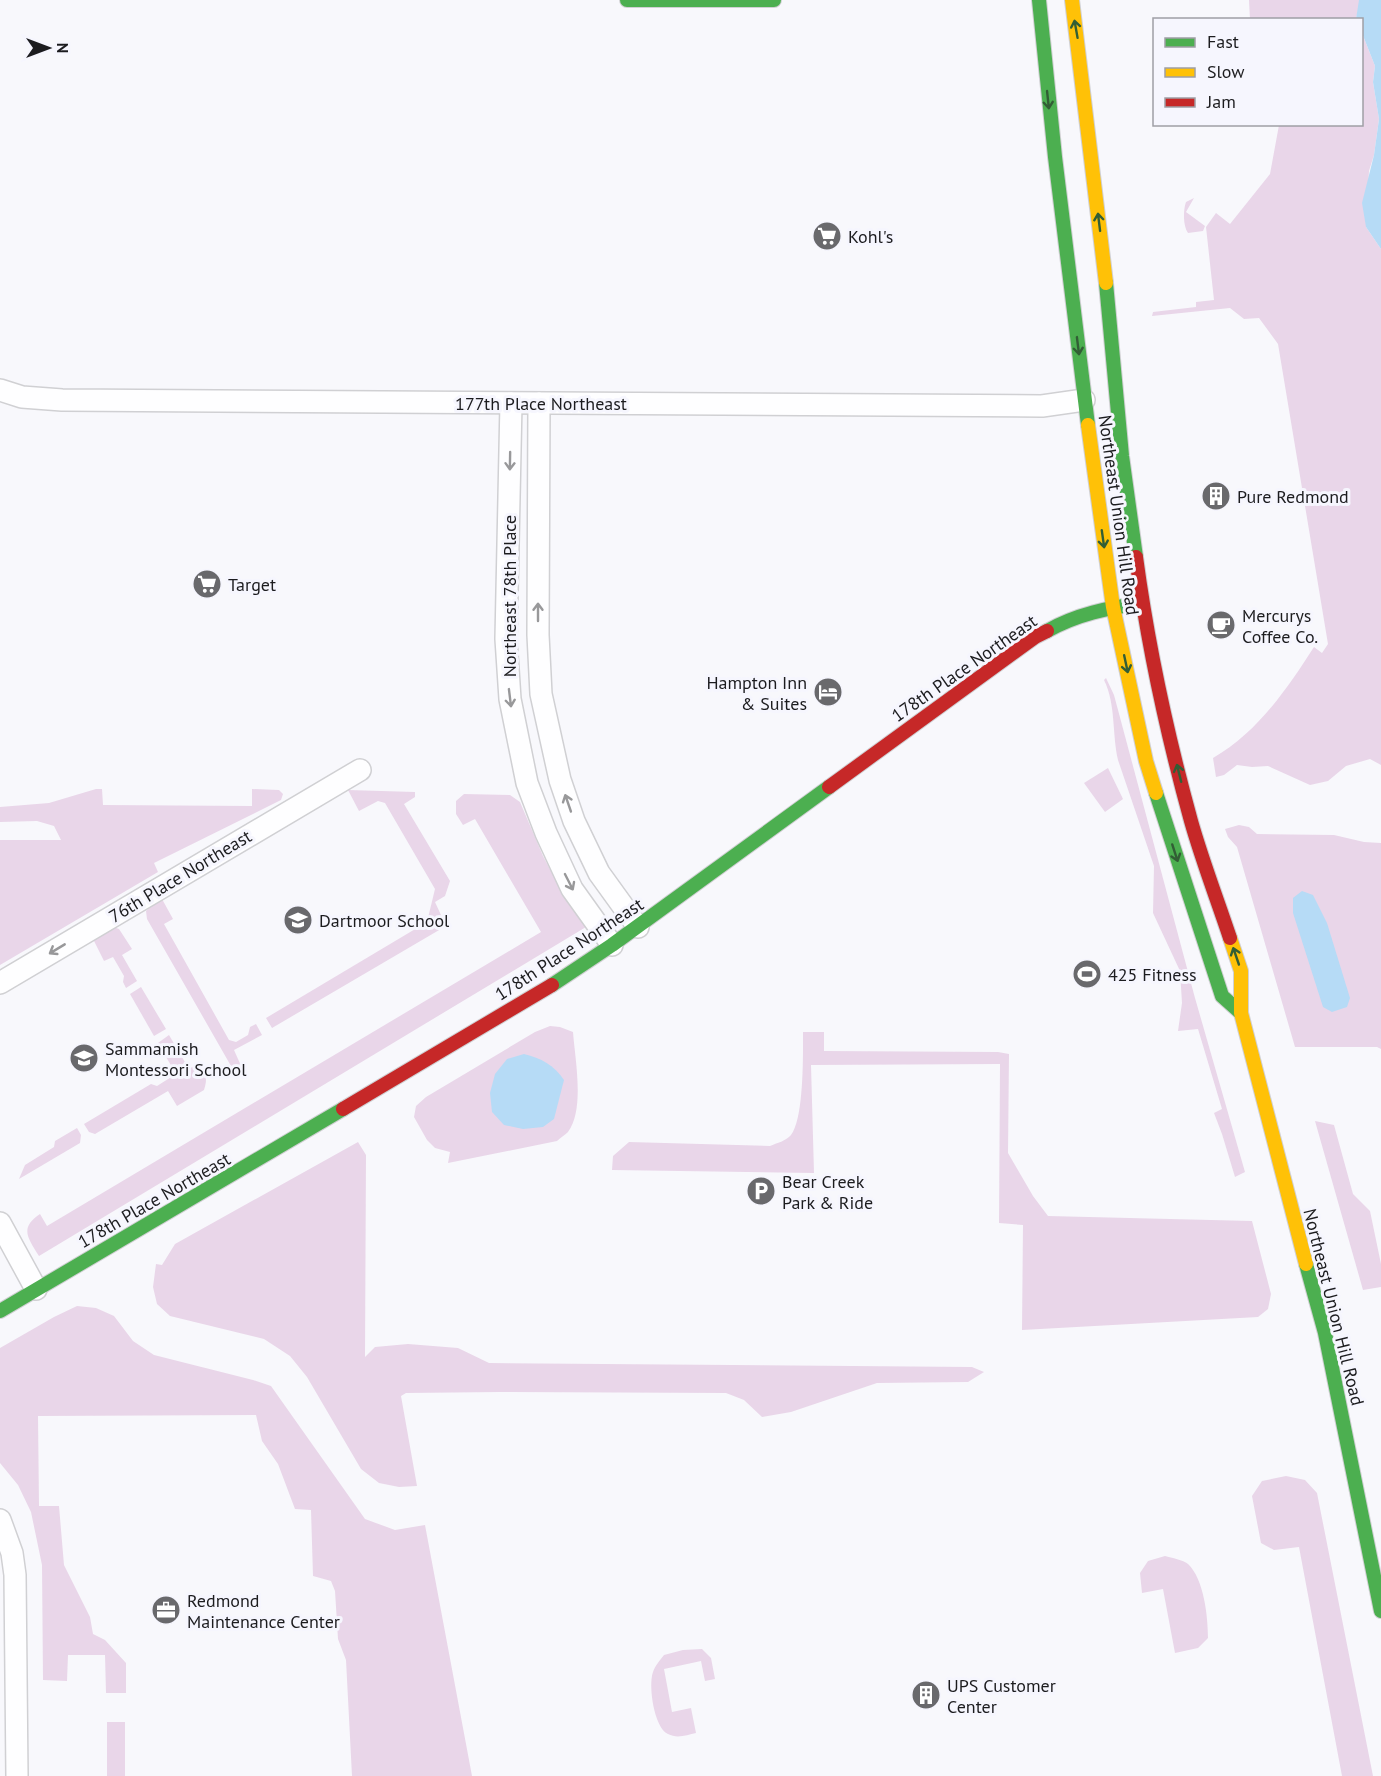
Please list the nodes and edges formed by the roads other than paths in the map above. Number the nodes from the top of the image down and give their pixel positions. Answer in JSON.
{"nodes":[{"id":1,"x":627,"y":0,"type":"edge"},
{"id":2,"x":774,"y":0,"type":"edge"},
{"id":3,"x":1039,"y":0,"type":"edge"},
{"id":4,"x":1072,"y":0,"type":"edge"},
{"id":5,"x":0,"y":390,"type":"edge"},
{"id":6,"x":1084,"y":400,"type":"junction"},
{"id":7,"x":511,"y":403,"type":"junction"},
{"id":8,"x":539,"y":403,"type":"junction"},
{"id":9,"x":1142,"y":603,"type":"junction"},
{"id":10,"x":1113,"y":607,"type":"junction"},
{"id":11,"x":360,"y":770,"type":"dead end"},
{"id":12,"x":638,"y":927,"type":"junction"},
{"id":13,"x":612,"y":945,"type":"junction"},
{"id":14,"x":0,"y":983,"type":"edge"},
{"id":15,"x":1241,"y":1013,"type":"junction"},
{"id":16,"x":0,"y":1223,"type":"edge"},
{"id":17,"x":36,"y":1289,"type":"junction"},
{"id":18,"x":0,"y":1311,"type":"edge"},
{"id":19,"x":0,"y":1520,"type":"edge"},
{"id":20,"x":1381,"y":1611,"type":"edge"},
{"id":21,"x":17,"y":1776,"type":"edge"}],
"edges":[{"from":1,"to":2,"type":"main road"},
{"from":3,"to":6,"type":"main road","name":"Northeast Union Hill Road","one_way":true},
{"from":9,"to":4,"type":"main road","name":"Northeast Union Hill Road","one_way":true},
{"from":5,"to":7,"type":"street","name":"177th Place Northeast"},
{"from":6,"to":8,"type":"street","name":"177th Place Northeast"},
{"from":6,"to":10,"type":"main road","name":"Northeast Union Hill Road","one_way":true},
{"from":7,"to":8,"type":"street","name":"177th Place Northeast"},
{"from":7,"to":13,"type":"street","name":"Northeast 78th Place","one_way":true},
{"from":12,"to":8,"type":"street","name":"Northeast 78th Place","one_way":true},
{"from":9,"to":10,"type":"main road","name":"178th Place Northeast"},
{"from":15,"to":9,"type":"main road","name":"Northeast Union Hill Road","one_way":true},
{"from":10,"to":12,"type":"main road","name":"178th Place Northeast"},
{"from":10,"to":15,"type":"main road","name":"Northeast Union Hill Road","one_way":true},
{"from":11,"to":14,"type":"street","name":"76th Place Northeast","one_way":true},
{"from":12,"to":13,"type":"main road","name":"178th Place Northeast"},
{"from":13,"to":17,"type":"main road","name":"178th Place Northeast"},
{"from":15,"to":20,"type":"main road","name":"Northeast Union Hill Road"},
{"from":16,"to":17,"type":"street"},
{"from":17,"to":18,"type":"main road","name":"178th Place Northeast"},
{"from":19,"to":21,"type":"street"}]}
